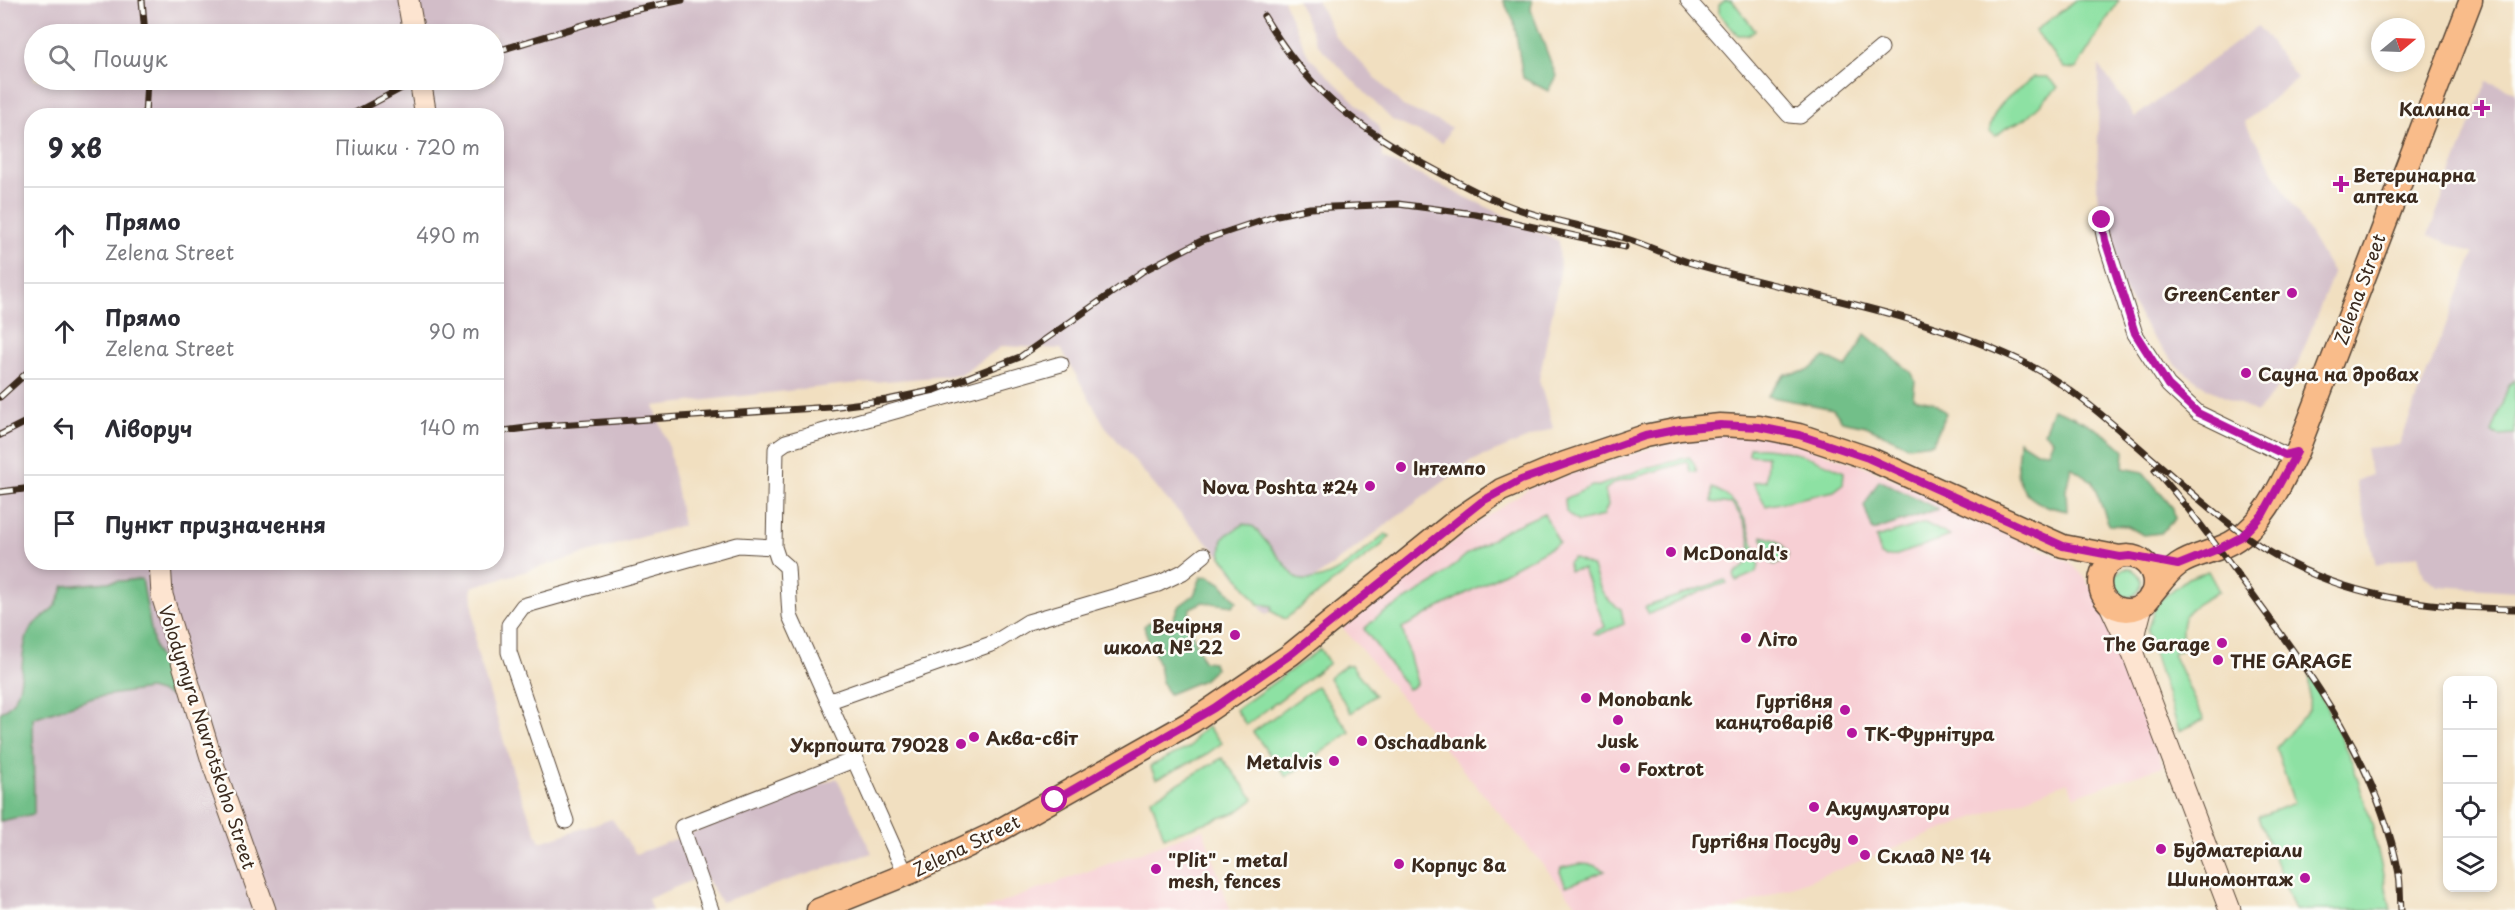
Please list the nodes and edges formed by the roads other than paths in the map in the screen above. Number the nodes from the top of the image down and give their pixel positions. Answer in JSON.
{"nodes":[{"id":1,"x":408,"y":0,"type":"edge"},
{"id":2,"x":2471,"y":0,"type":"edge"},
{"id":3,"x":1691,"y":1,"type":"edge"},
{"id":4,"x":412,"y":24,"type":"edge"},
{"id":5,"x":1881,"y":48,"type":"dead end"},
{"id":6,"x":422,"y":90,"type":"edge"},
{"id":7,"x":425,"y":108,"type":"edge"},
{"id":8,"x":2102,"y":220,"type":"dead end"},
{"id":9,"x":1061,"y":364,"type":"dead end"},
{"id":10,"x":2297,"y":452,"type":"junction"},
{"id":11,"x":2063,"y":546,"type":"junction"},
{"id":12,"x":774,"y":547,"type":"junction"},
{"id":13,"x":1204,"y":555,"type":"dead end"},
{"id":14,"x":2131,"y":559,"type":"junction"},
{"id":15,"x":2178,"y":565,"type":"junction"},
{"id":16,"x":160,"y":570,"type":"edge"},
{"id":17,"x":2104,"y":593,"type":"junction"},
{"id":18,"x":2146,"y":601,"type":"junction"},
{"id":19,"x":2133,"y":654,"type":"junction"},
{"id":20,"x":830,"y":701,"type":"junction"},
{"id":21,"x":856,"y":759,"type":"junction"},
{"id":22,"x":566,"y":821,"type":"dead end"},
{"id":23,"x":906,"y":875,"type":"junction"},
{"id":24,"x":265,"y":910,"type":"edge"},
{"id":25,"x":711,"y":910,"type":"edge"},
{"id":26,"x":818,"y":910,"type":"edge"},
{"id":27,"x":2230,"y":910,"type":"edge"}],
"edges":[{"from":1,"to":4,"type":"street"},
{"from":2,"to":10,"type":"main road","name":"Zelena Street"},
{"from":3,"to":5,"type":"street"},
{"from":6,"to":7,"type":"street"},
{"from":8,"to":10,"type":"street"},
{"from":9,"to":12,"type":"street"},
{"from":10,"to":15,"type":"main road","name":"Zelena Street"},
{"from":11,"to":14,"type":"main road","name":"Zelena Street"},
{"from":11,"to":17,"type":"main road","name":"Zelena Street"},
{"from":11,"to":23,"type":"main road","name":"Zelena Street"},
{"from":12,"to":20,"type":"street"},
{"from":12,"to":22,"type":"street"},
{"from":13,"to":20,"type":"street"},
{"from":14,"to":15,"type":"main road","name":"Zelena Street"},
{"from":14,"to":17,"type":"main road"},
{"from":14,"to":18,"type":"main road"},
{"from":15,"to":18,"type":"main road","name":"Zelena Street"},
{"from":16,"to":24,"type":"street","name":"Volodymyra Navrotskoho Street"},
{"from":17,"to":18,"type":"main road"},
{"from":17,"to":19,"type":"street"},
{"from":18,"to":19,"type":"street"},
{"from":19,"to":27,"type":"street"},
{"from":20,"to":21,"type":"street"},
{"from":21,"to":23,"type":"street"},
{"from":21,"to":25,"type":"street"},
{"from":23,"to":26,"type":"main road","name":"Zelena Street"}]}
